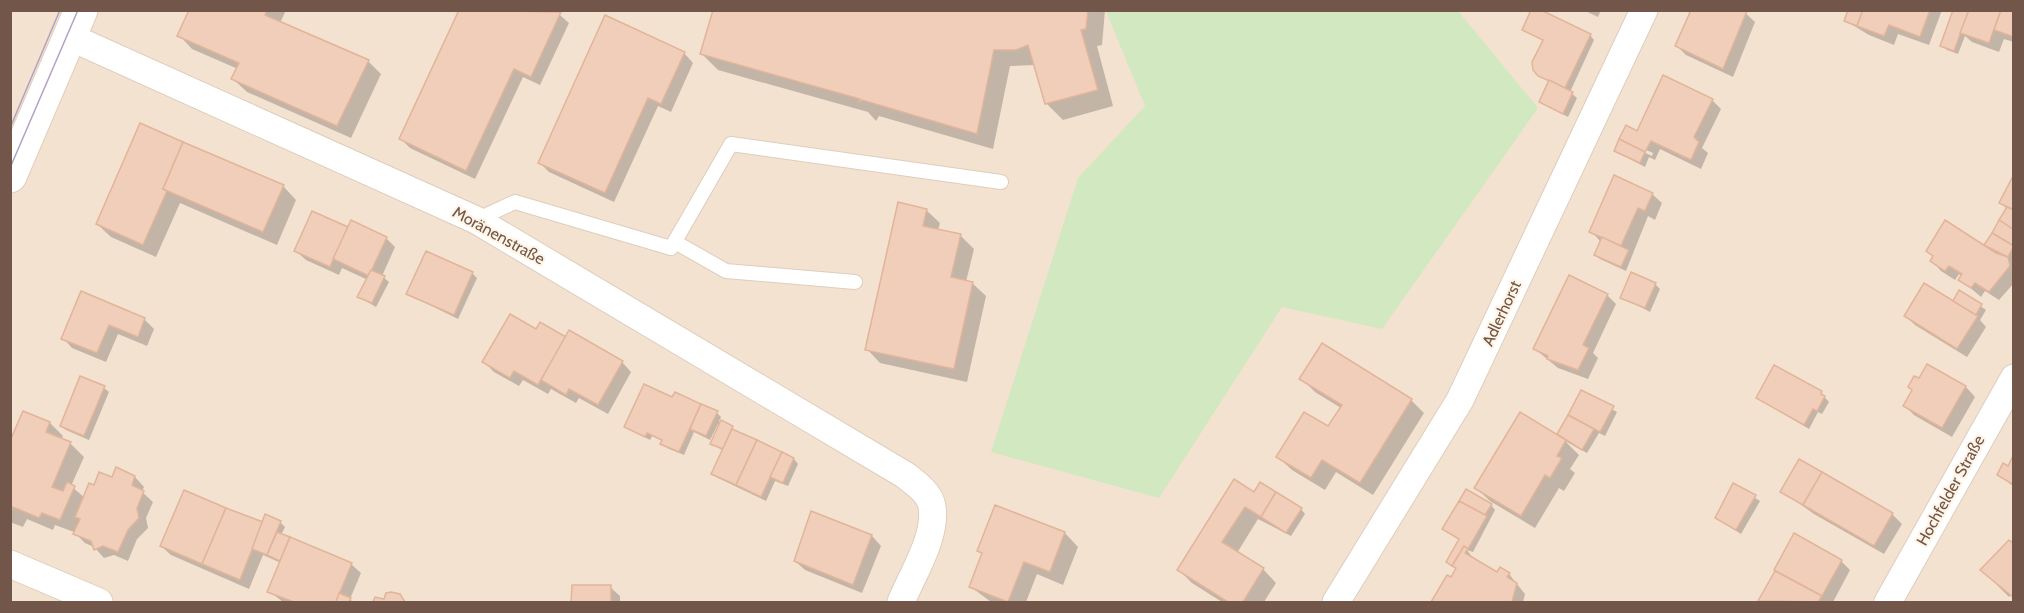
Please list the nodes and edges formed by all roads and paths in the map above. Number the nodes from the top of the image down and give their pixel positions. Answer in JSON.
{"nodes":[{"id":1,"x":1644,"y":10,"type":"edge"},
{"id":2,"x":76,"y":24,"type":"edge"},
{"id":3,"x":10,"y":176,"type":"edge"},
{"id":4,"x":1001,"y":182,"type":"dead end"},
{"id":5,"x":476,"y":220,"type":"junction"},
{"id":6,"x":675,"y":242,"type":"junction"},
{"id":7,"x":855,"y":282,"type":"dead end"},
{"id":8,"x":2013,"y":378,"type":"edge"},
{"id":9,"x":10,"y":564,"type":"edge"},
{"id":10,"x":99,"y":603,"type":"edge"},
{"id":11,"x":901,"y":603,"type":"edge"},
{"id":12,"x":1336,"y":603,"type":"edge"},
{"id":13,"x":1888,"y":603,"type":"edge"}],
"edges":[{"from":1,"to":12,"type":"street","name":"Adlerhorst"},
{"from":2,"to":3,"type":"main road"},
{"from":2,"to":5,"type":"street","name":"Moränenstraße"},
{"from":4,"to":6,"type":"lane"},
{"from":5,"to":6,"type":"lane"},
{"from":5,"to":11,"type":"street","name":"Moränenstraße"},
{"from":6,"to":7,"type":"lane"},
{"from":8,"to":13,"type":"street","name":"Hochfelder Straße"},
{"from":9,"to":10,"type":"street"}]}
